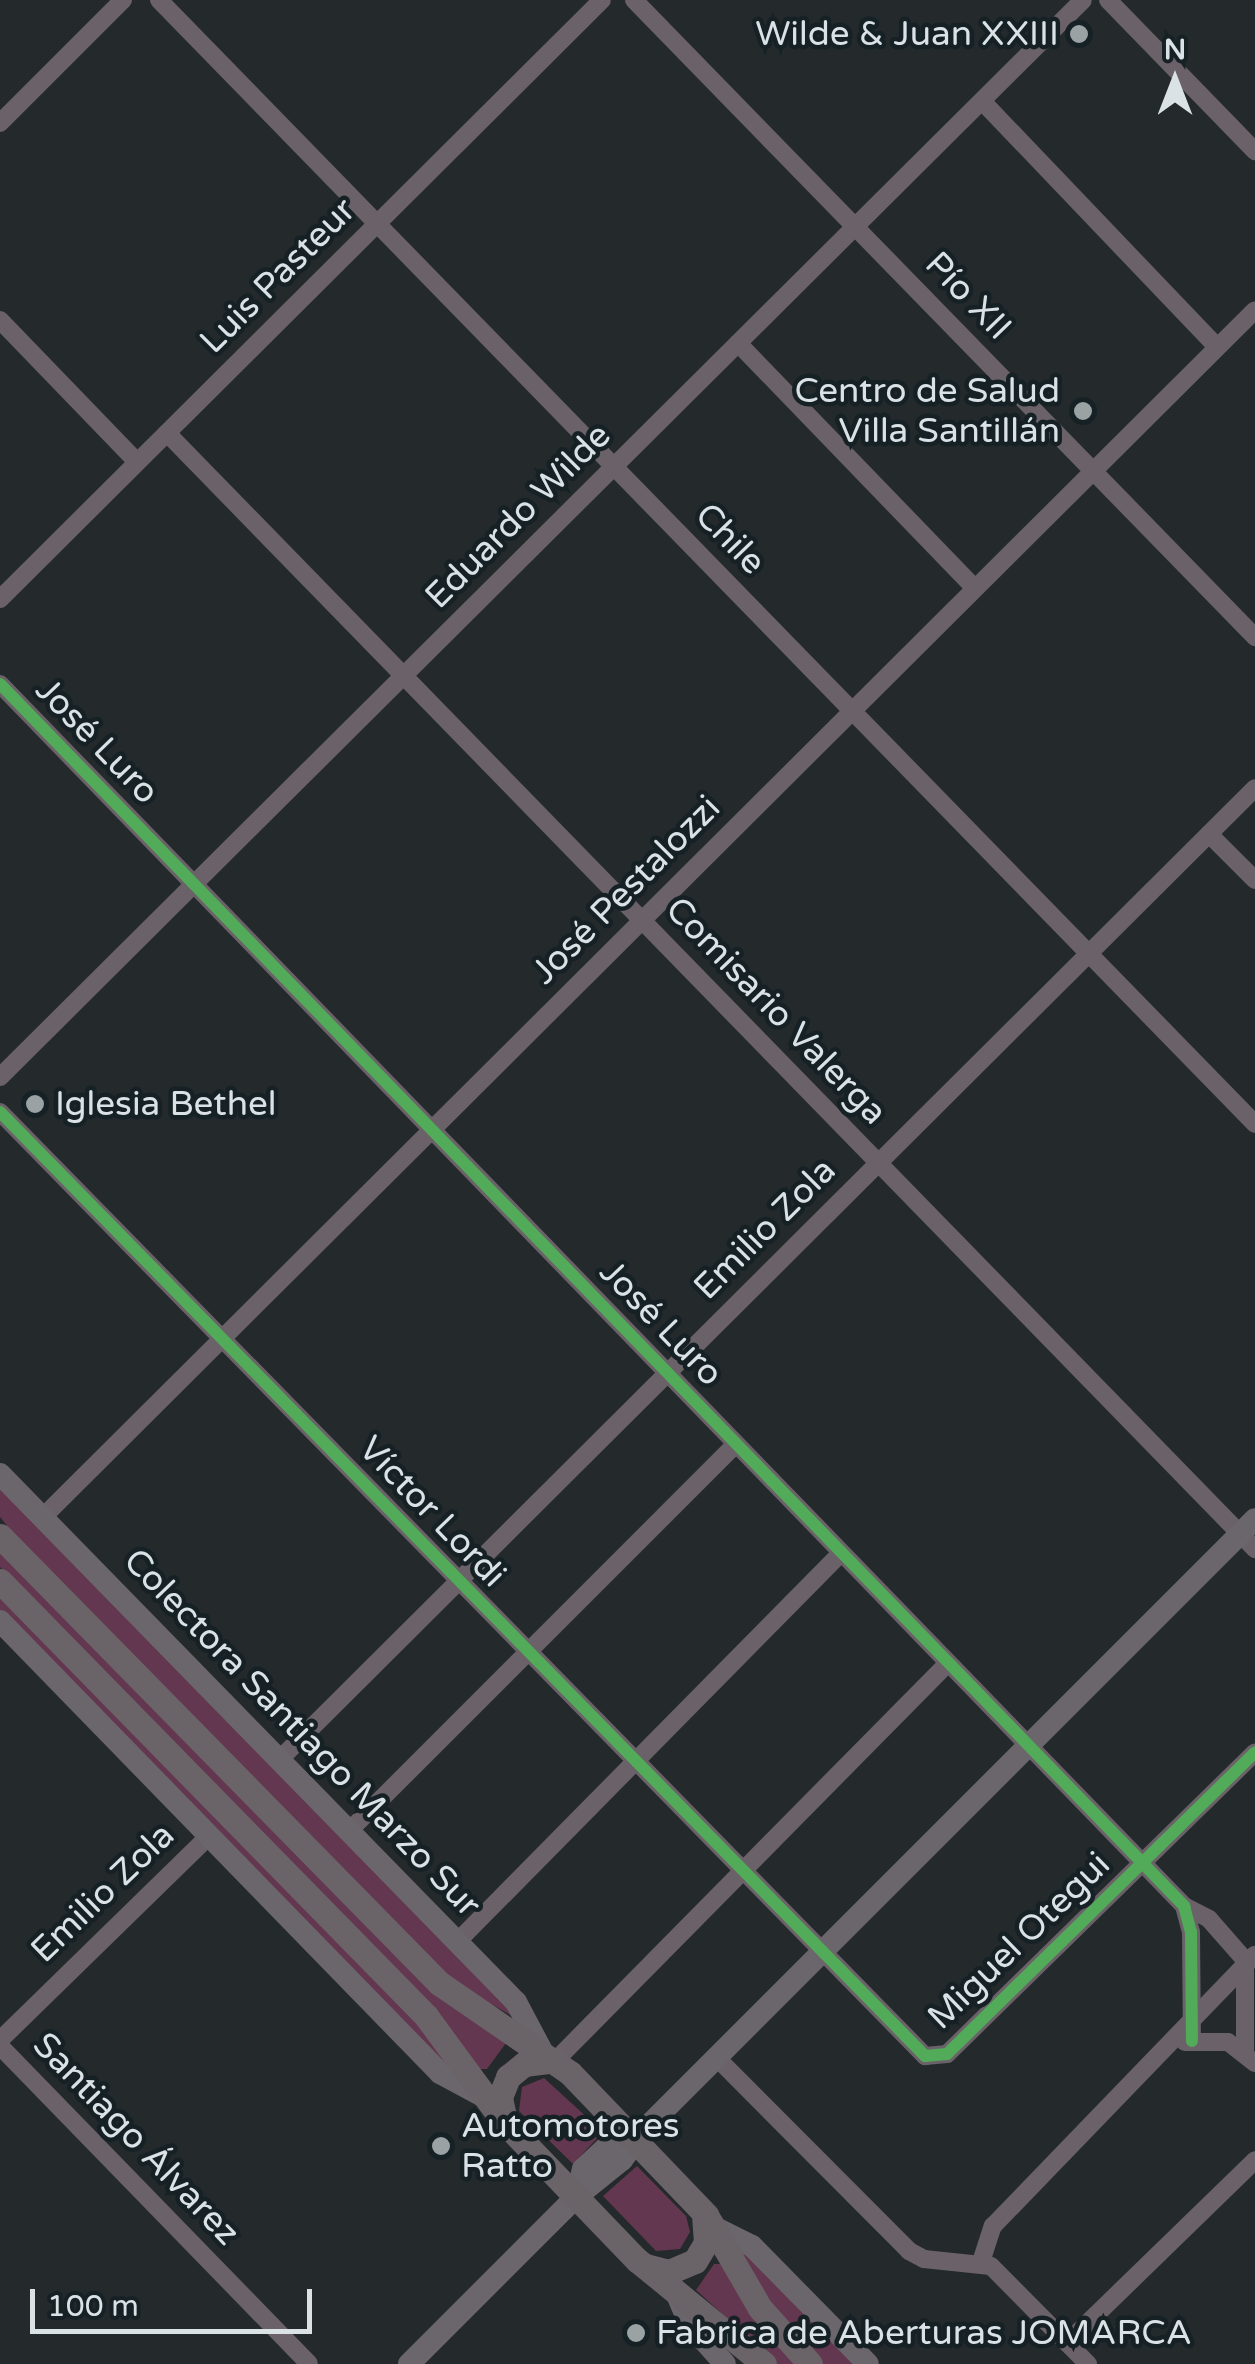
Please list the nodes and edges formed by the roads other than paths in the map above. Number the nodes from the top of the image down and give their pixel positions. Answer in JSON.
{"nodes":[{"id":1,"x":123,"y":0,"type":"edge"},
{"id":2,"x":159,"y":0,"type":"edge"},
{"id":3,"x":602,"y":0,"type":"edge"},
{"id":4,"x":634,"y":0,"type":"edge"},
{"id":5,"x":1083,"y":0,"type":"edge"},
{"id":6,"x":1108,"y":0,"type":"edge"},
{"id":7,"x":982,"y":101,"type":"junction"},
{"id":8,"x":0,"y":122,"type":"edge"},
{"id":9,"x":1255,"y":151,"type":"edge"},
{"id":10,"x":377,"y":224,"type":"junction"},
{"id":11,"x":855,"y":227,"type":"junction"},
{"id":12,"x":1255,"y":310,"type":"edge"},
{"id":13,"x":0,"y":320,"type":"edge"},
{"id":14,"x":738,"y":343,"type":"junction"},
{"id":15,"x":1217,"y":347,"type":"junction"},
{"id":16,"x":167,"y":433,"type":"junction"},
{"id":17,"x":137,"y":462,"type":"junction"},
{"id":18,"x":614,"y":466,"type":"junction"},
{"id":19,"x":1093,"y":471,"type":"junction"},
{"id":20,"x":975,"y":588,"type":"junction"},
{"id":21,"x":0,"y":599,"type":"edge"},
{"id":22,"x":1255,"y":638,"type":"edge"},
{"id":23,"x":404,"y":676,"type":"junction"},
{"id":24,"x":0,"y":684,"type":"edge"},
{"id":25,"x":852,"y":711,"type":"junction"},
{"id":26,"x":1255,"y":788,"type":"edge"},
{"id":27,"x":1209,"y":834,"type":"junction"},
{"id":28,"x":1255,"y":880,"type":"edge"},
{"id":29,"x":194,"y":884,"type":"junction"},
{"id":30,"x":642,"y":920,"type":"junction"},
{"id":31,"x":1089,"y":954,"type":"junction"},
{"id":32,"x":0,"y":1077,"type":"edge"},
{"id":33,"x":0,"y":1112,"type":"edge"},
{"id":34,"x":1255,"y":1124,"type":"edge"},
{"id":35,"x":432,"y":1130,"type":"junction"},
{"id":36,"x":878,"y":1162,"type":"junction"},
{"id":37,"x":221,"y":1339,"type":"junction"},
{"id":38,"x":668,"y":1373,"type":"junction"},
{"id":39,"x":736,"y":1444,"type":"junction"},
{"id":40,"x":0,"y":1474,"type":"edge"},
{"id":41,"x":43,"y":1517,"type":"junction"},
{"id":42,"x":1250,"y":1534,"type":"edge"},
{"id":43,"x":6,"y":1540,"type":"edge"},
{"id":44,"x":841,"y":1552,"type":"junction"},
{"id":45,"x":0,"y":1581,"type":"edge"},
{"id":46,"x":458,"y":1582,"type":"junction"},
{"id":47,"x":0,"y":1621,"type":"edge"},
{"id":48,"x":527,"y":1653,"type":"junction"},
{"id":49,"x":948,"y":1663,"type":"junction"},
{"id":50,"x":1028,"y":1746,"type":"junction"},
{"id":51,"x":1255,"y":1752,"type":"edge"},
{"id":52,"x":279,"y":1760,"type":"junction"},
{"id":53,"x":634,"y":1762,"type":"junction"},
{"id":54,"x":348,"y":1831,"type":"junction"},
{"id":55,"x":209,"y":1836,"type":"junction"},
{"id":56,"x":1142,"y":1863,"type":"junction"},
{"id":57,"x":742,"y":1873,"type":"junction"},
{"id":58,"x":1184,"y":1906,"type":"junction"},
{"id":59,"x":457,"y":1942,"type":"junction"},
{"id":60,"x":820,"y":1954,"type":"junction"},
{"id":61,"x":1251,"y":1972,"type":"edge"},
{"id":62,"x":1190,"y":2016,"type":"junction"},
{"id":63,"x":1192,"y":2041,"type":"junction"},
{"id":64,"x":0,"y":2043,"type":"edge"},
{"id":65,"x":1162,"y":2052,"type":"junction"},
{"id":66,"x":549,"y":2054,"type":"junction"},
{"id":67,"x":716,"y":2057,"type":"junction"},
{"id":68,"x":1250,"y":2058,"type":"edge"},
{"id":69,"x":488,"y":2099,"type":"junction"},
{"id":70,"x":511,"y":2130,"type":"junction"},
{"id":71,"x":634,"y":2139,"type":"junction"},
{"id":72,"x":1255,"y":2160,"type":"edge"},
{"id":73,"x":576,"y":2197,"type":"junction"},
{"id":74,"x":696,"y":2203,"type":"junction"},
{"id":75,"x":714,"y":2228,"type":"junction"},
{"id":76,"x":636,"y":2260,"type":"junction"},
{"id":77,"x":981,"y":2262,"type":"junction"},
{"id":78,"x":675,"y":2290,"type":"junction"},
{"id":79,"x":1068,"y":2343,"type":"junction"},
{"id":80,"x":309,"y":2364,"type":"edge"},
{"id":81,"x":408,"y":2364,"type":"edge"},
{"id":82,"x":725,"y":2364,"type":"edge"},
{"id":83,"x":764,"y":2364,"type":"edge"},
{"id":84,"x":810,"y":2364,"type":"edge"},
{"id":85,"x":868,"y":2364,"type":"edge"},
{"id":86,"x":1088,"y":2364,"type":"edge"}],
"edges":[{"from":1,"to":8,"type":"street"},
{"from":2,"to":10,"type":"street","name":"Chile"},
{"from":3,"to":10,"type":"street","name":"Luis Pasteur"},
{"from":4,"to":11,"type":"street","name":"Pío XII"},
{"from":5,"to":7,"type":"street","name":"Eduardo Wilde"},
{"from":6,"to":9,"type":"street"},
{"from":7,"to":11,"type":"street","name":"Eduardo Wilde"},
{"from":7,"to":15,"type":"street"},
{"from":10,"to":16,"type":"street","name":"Luis Pasteur"},
{"from":10,"to":18,"type":"street","name":"Chile"},
{"from":11,"to":14,"type":"street","name":"Eduardo Wilde"},
{"from":11,"to":19,"type":"street","name":"Pío XII"},
{"from":12,"to":15,"type":"street","name":"José Pestalozzi"},
{"from":13,"to":17,"type":"street"},
{"from":14,"to":18,"type":"street","name":"Eduardo Wilde"},
{"from":14,"to":20,"type":"street"},
{"from":15,"to":19,"type":"street","name":"José Pestalozzi"},
{"from":16,"to":17,"type":"street","name":"Luis Pasteur"},
{"from":16,"to":23,"type":"street","name":"Comisario Valerga"},
{"from":17,"to":21,"type":"street","name":"Luis Pasteur"},
{"from":18,"to":23,"type":"street","name":"Eduardo Wilde"},
{"from":18,"to":25,"type":"street","name":"Chile"},
{"from":19,"to":20,"type":"street","name":"José Pestalozzi"},
{"from":19,"to":22,"type":"street","name":"Pío XII"},
{"from":20,"to":25,"type":"street","name":"José Pestalozzi"},
{"from":23,"to":29,"type":"street","name":"Eduardo Wilde"},
{"from":23,"to":30,"type":"street","name":"Comisario Valerga"},
{"from":24,"to":29,"type":"street","name":"José Luro"},
{"from":25,"to":30,"type":"street","name":"José Pestalozzi"},
{"from":25,"to":31,"type":"street","name":"Chile"},
{"from":26,"to":27,"type":"street","name":"Emilio Zola"},
{"from":27,"to":28,"type":"street"},
{"from":27,"to":31,"type":"street","name":"Emilio Zola"},
{"from":29,"to":32,"type":"street","name":"Eduardo Wilde"},
{"from":29,"to":35,"type":"street","name":"José Luro"},
{"from":30,"to":35,"type":"street","name":"José Pestalozzi"},
{"from":30,"to":36,"type":"street","name":"Comisario Valerga"},
{"from":31,"to":34,"type":"street","name":"Chile"},
{"from":31,"to":36,"type":"street","name":"Emilio Zola"},
{"from":33,"to":37,"type":"street","name":"Víctor Lordi"},
{"from":35,"to":37,"type":"street","name":"José Pestalozzi"},
{"from":35,"to":38,"type":"street","name":"José Luro"},
{"from":36,"to":38,"type":"street","name":"Emilio Zola"},
{"from":36,"to":42,"type":"street","name":"Comisario Valerga"},
{"from":37,"to":41,"type":"street","name":"José Pestalozzi"},
{"from":37,"to":46,"type":"street","name":"Víctor Lordi"},
{"from":38,"to":39,"type":"street","name":"José Luro"},
{"from":38,"to":46,"type":"street","name":"Emilio Zola"},
{"from":39,"to":44,"type":"street","name":"José Luro"},
{"from":39,"to":48,"type":"street"},
{"from":40,"to":41,"type":"street","name":"Colectora Santiago Marzo Sur"},
{"from":41,"to":52,"type":"street","name":"Colectora Santiago Marzo Sur"},
{"from":42,"to":50,"type":"street"},
{"from":43,"to":66,"type":"main road"},
{"from":44,"to":49,"type":"street","name":"José Luro"},
{"from":44,"to":53,"type":"street"},
{"from":45,"to":69,"type":"main road"},
{"from":46,"to":48,"type":"street","name":"Víctor Lordi"},
{"from":46,"to":52,"type":"street","name":"Emilio Zola"},
{"from":47,"to":55,"type":"street"},
{"from":48,"to":53,"type":"street","name":"Víctor Lordi"},
{"from":48,"to":54,"type":"street"},
{"from":49,"to":50,"type":"street","name":"José Luro"},
{"from":49,"to":57,"type":"street"},
{"from":50,"to":56,"type":"street","name":"José Luro"},
{"from":50,"to":60,"type":"street"},
{"from":51,"to":56,"type":"street","name":"Miguel Otegui"},
{"from":52,"to":54,"type":"street","name":"Colectora Santiago Marzo Sur"},
{"from":53,"to":57,"type":"street","name":"Víctor Lordi"},
{"from":53,"to":59,"type":"street"},
{"from":54,"to":59,"type":"street","name":"Colectora Santiago Marzo Sur"},
{"from":55,"to":64,"type":"street","name":"Emilio Zola"},
{"from":55,"to":69,"type":"street"},
{"from":56,"to":58,"type":"street","name":"José Luro"},
{"from":56,"to":60,"type":"street","name":"Miguel Otegui"},
{"from":57,"to":60,"type":"street","name":"Víctor Lordi"},
{"from":57,"to":66,"type":"street"},
{"from":58,"to":61,"type":"street","name":"José Luro"},
{"from":58,"to":62,"type":"street"},
{"from":59,"to":66,"type":"street","name":"Colectora Santiago Marzo Sur"},
{"from":60,"to":67,"type":"street"},
{"from":61,"to":62,"type":"street"},
{"from":61,"to":68,"type":"street"},
{"from":62,"to":63,"type":"street"},
{"from":62,"to":65,"type":"street"},
{"from":63,"to":65,"type":"street"},
{"from":63,"to":68,"type":"street"},
{"from":64,"to":80,"type":"street","name":"Santiago Álvarez"},
{"from":65,"to":77,"type":"street"},
{"from":66,"to":70,"type":"main road"},
{"from":66,"to":71,"type":"main road"},
{"from":67,"to":71,"type":"street"},
{"from":67,"to":77,"type":"street"},
{"from":69,"to":70,"type":"main road"},
{"from":70,"to":73,"type":"main road"},
{"from":71,"to":73,"type":"street"},
{"from":71,"to":74,"type":"main road"},
{"from":72,"to":79,"type":"street"},
{"from":73,"to":76,"type":"main road"},
{"from":73,"to":81,"type":"street"},
{"from":74,"to":75,"type":"main road"},
{"from":74,"to":76,"type":"main road"},
{"from":75,"to":84,"type":"main road"},
{"from":75,"to":85,"type":"street"},
{"from":76,"to":78,"type":"main road"},
{"from":77,"to":79,"type":"street"},
{"from":78,"to":82,"type":"street"},
{"from":78,"to":83,"type":"main road"},
{"from":79,"to":86,"type":"street"}]}
